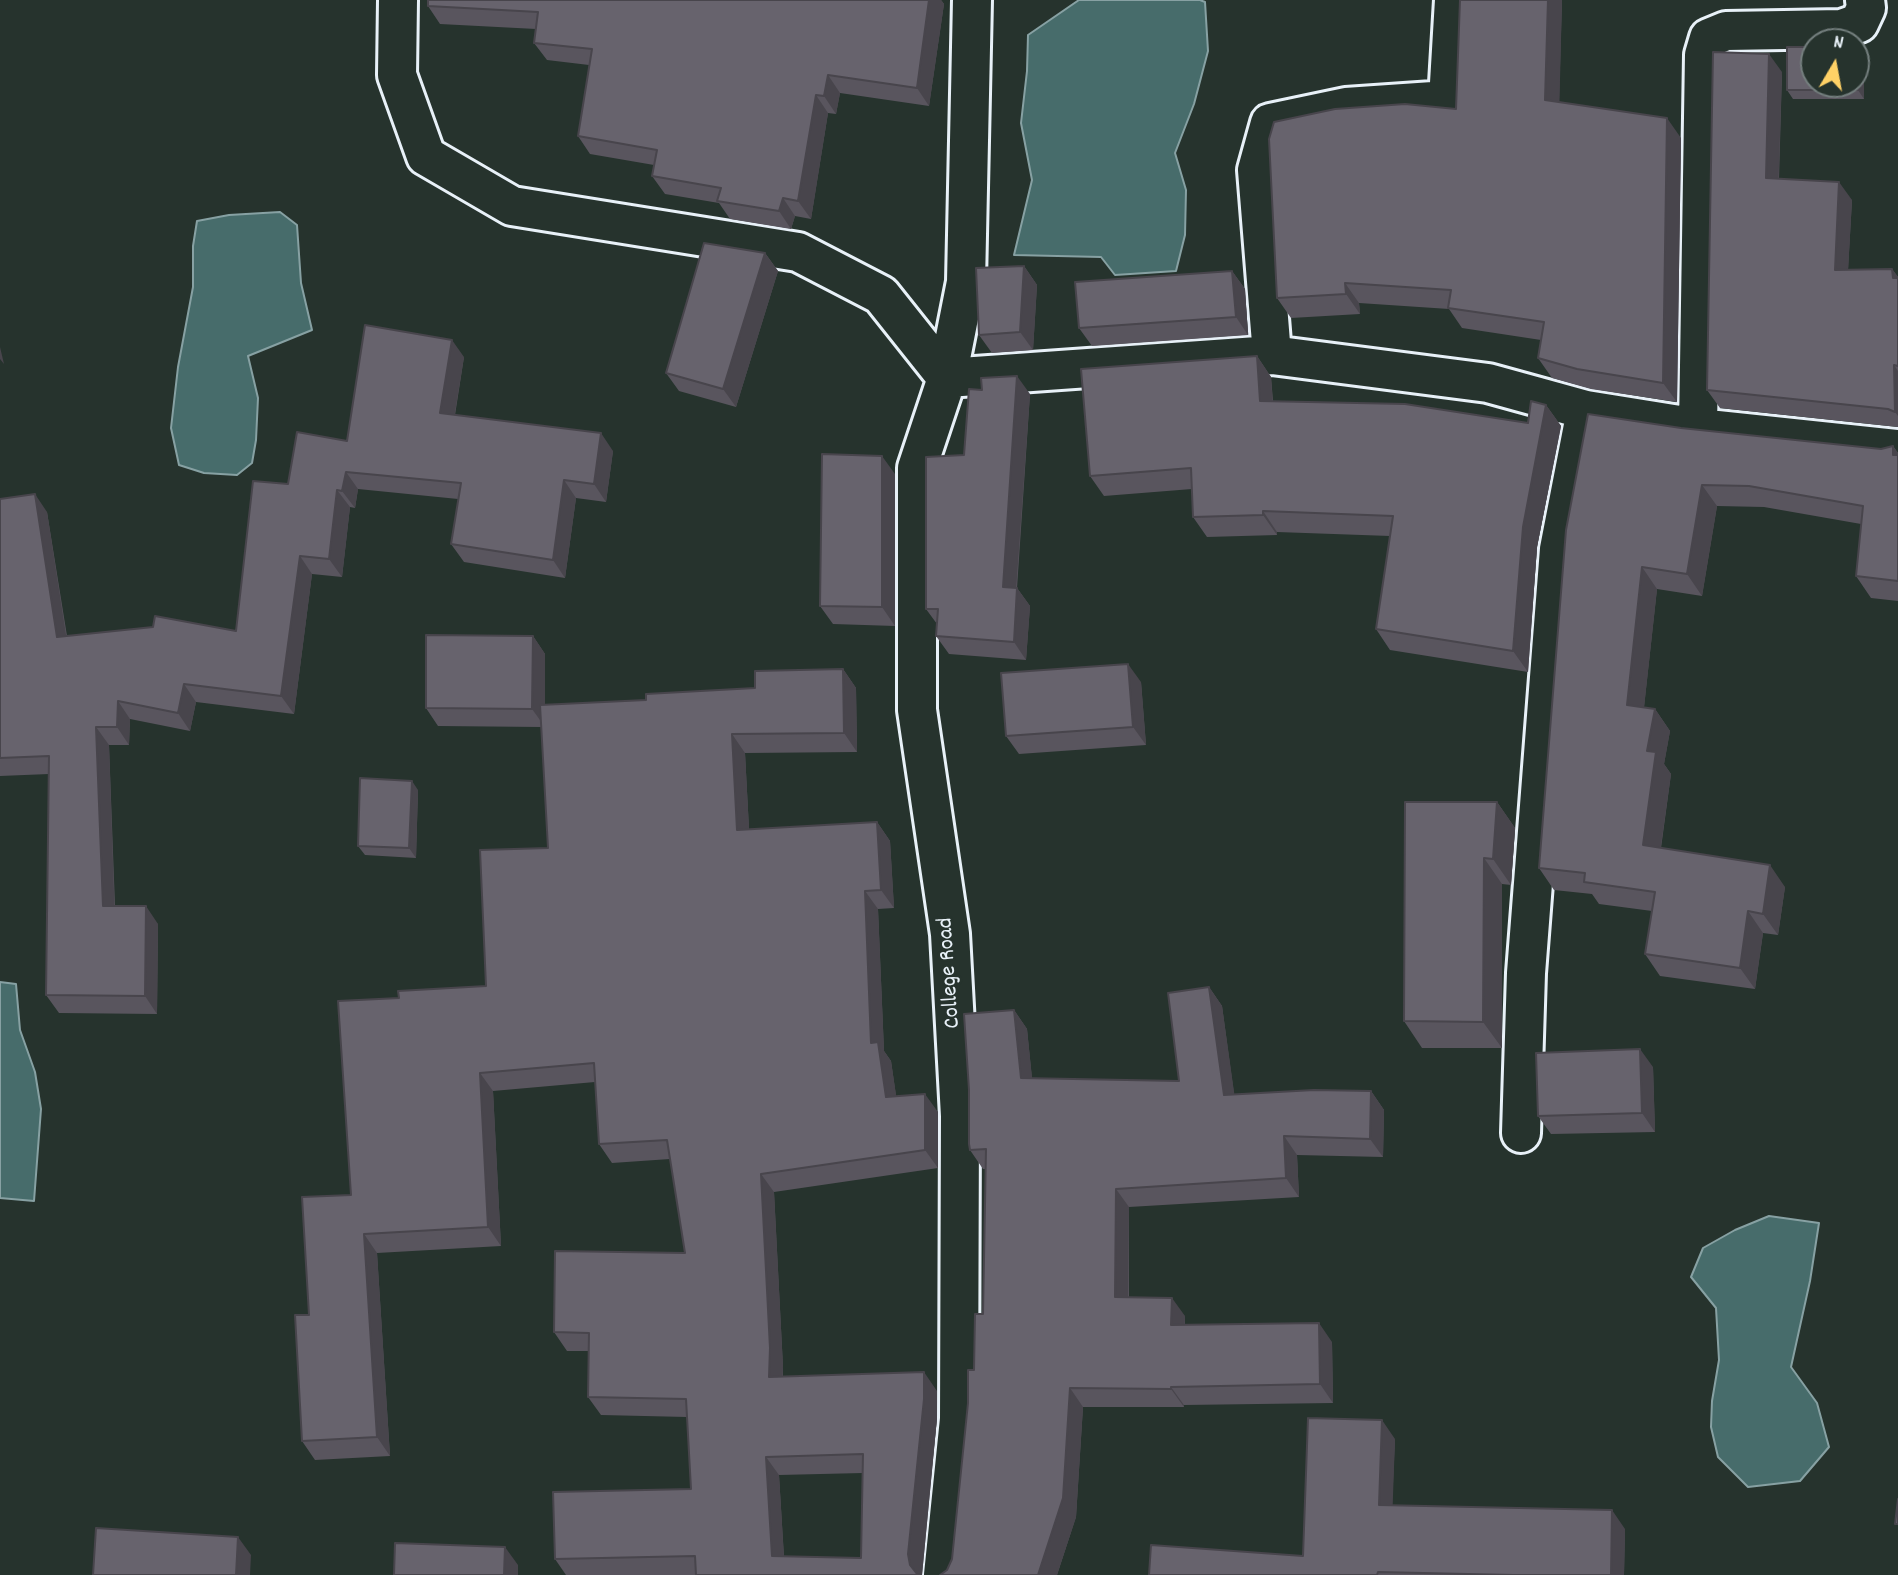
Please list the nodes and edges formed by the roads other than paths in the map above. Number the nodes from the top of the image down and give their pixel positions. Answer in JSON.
{"nodes":[{"id":1,"x":398,"y":0,"type":"edge"},
{"id":2,"x":972,"y":0,"type":"edge"},
{"id":3,"x":1454,"y":0,"type":"edge"},
{"id":4,"x":1865,"y":0,"type":"edge"},
{"id":5,"x":1272,"y":355,"type":"junction"},
{"id":6,"x":947,"y":377,"type":"junction"},
{"id":7,"x":1586,"y":410,"type":"junction"},
{"id":8,"x":1698,"y":428,"type":"junction"},
{"id":9,"x":1898,"y":449,"type":"edge"},
{"id":10,"x":1521,"y":1133,"type":"dead end"},
{"id":11,"x":943,"y":1575,"type":"edge"}],
"edges":[{"from":1,"to":6,"type":"street"},
{"from":2,"to":6,"type":"street","name":"College Road"},
{"from":3,"to":5,"type":"street"},
{"from":4,"to":8,"type":"street"},
{"from":5,"to":6,"type":"street"},
{"from":5,"to":7,"type":"street"},
{"from":6,"to":11,"type":"street","name":"College Road"},
{"from":7,"to":8,"type":"street"},
{"from":7,"to":10,"type":"street"},
{"from":8,"to":9,"type":"street"}]}
